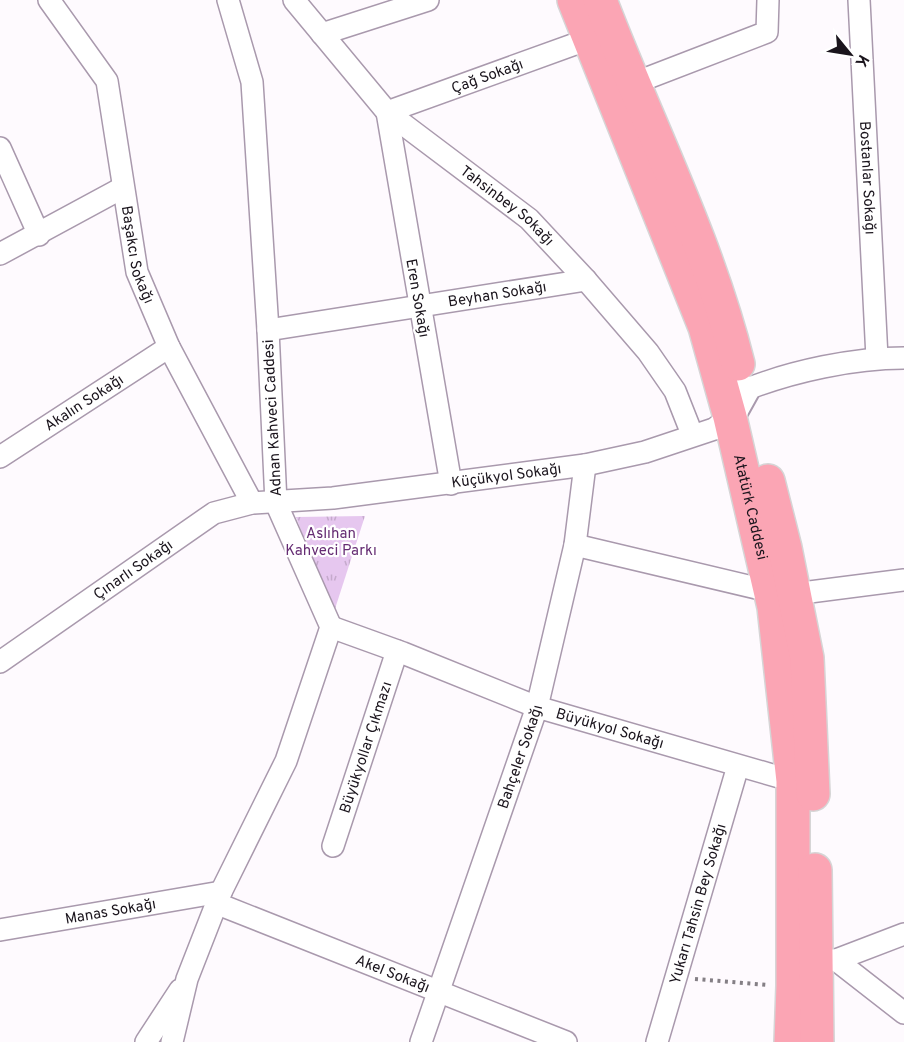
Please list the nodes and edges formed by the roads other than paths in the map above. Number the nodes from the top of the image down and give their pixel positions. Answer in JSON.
{"nodes":[{"id":1,"x":50,"y":0,"type":"edge"},
{"id":2,"x":228,"y":0,"type":"edge"},
{"id":3,"x":294,"y":0,"type":"edge"},
{"id":4,"x":428,"y":0,"type":"edge"},
{"id":5,"x":574,"y":0,"type":"edge"},
{"id":6,"x":600,"y":0,"type":"edge"},
{"id":7,"x":768,"y":0,"type":"edge"},
{"id":8,"x":859,"y":0,"type":"edge"},
{"id":9,"x":322,"y":34,"type":"junction"},
{"id":10,"x":589,"y":39,"type":"junction"},
{"id":11,"x":632,"y":84,"type":"junction"},
{"id":12,"x":387,"y":112,"type":"junction"},
{"id":13,"x":0,"y":148,"type":"edge"},
{"id":14,"x":122,"y":188,"type":"junction"},
{"id":15,"x":39,"y":235,"type":"junction"},
{"id":16,"x":0,"y":254,"type":"edge"},
{"id":17,"x":586,"y":280,"type":"junction"},
{"id":18,"x":420,"y":307,"type":"junction"},
{"id":19,"x":268,"y":330,"type":"junction"},
{"id":20,"x":169,"y":347,"type":"junction"},
{"id":21,"x":876,"y":358,"type":"junction"},
{"id":22,"x":904,"y":358,"type":"edge"},
{"id":23,"x":737,"y":403,"type":"junction"},
{"id":24,"x":692,"y":434,"type":"junction"},
{"id":25,"x":0,"y":457,"type":"edge"},
{"id":26,"x":585,"y":465,"type":"junction"},
{"id":27,"x":451,"y":484,"type":"junction"},
{"id":28,"x":252,"y":503,"type":"junction"},
{"id":29,"x":276,"y":503,"type":"junction"},
{"id":30,"x":575,"y":545,"type":"junction"},
{"id":31,"x":904,"y":580,"type":"edge"},
{"id":32,"x":782,"y":593,"type":"junction"},
{"id":33,"x":331,"y":627,"type":"junction"},
{"id":34,"x":397,"y":651,"type":"junction"},
{"id":35,"x":0,"y":662,"type":"edge"},
{"id":36,"x":537,"y":707,"type":"junction"},
{"id":37,"x":738,"y":766,"type":"junction"},
{"id":38,"x":793,"y":781,"type":"junction"},
{"id":39,"x":333,"y":846,"type":"dead end"},
{"id":40,"x":220,"y":898,"type":"junction"},
{"id":41,"x":0,"y":930,"type":"edge"},
{"id":42,"x":904,"y":934,"type":"edge"},
{"id":43,"x":827,"y":960,"type":"junction"},
{"id":44,"x":187,"y":980,"type":"junction"},
{"id":45,"x":439,"y":991,"type":"junction"},
{"id":46,"x":904,"y":1013,"type":"edge"},
{"id":47,"x":146,"y":1042,"type":"edge"},
{"id":48,"x":172,"y":1042,"type":"edge"},
{"id":49,"x":421,"y":1042,"type":"edge"},
{"id":50,"x":566,"y":1042,"type":"edge"},
{"id":51,"x":657,"y":1042,"type":"edge"},
{"id":52,"x":791,"y":1042,"type":"edge"},
{"id":53,"x":817,"y":1042,"type":"edge"}],
"edges":[{"from":1,"to":14,"type":"street","name":"Başakcı Sokağı"},
{"from":2,"to":19,"type":"street","name":"Adnan Kahveci Caddesi"},
{"from":3,"to":9,"type":"street","name":"Tahsinbey Sokağı"},
{"from":4,"to":9,"type":"street"},
{"from":5,"to":10,"type":"main road","name":"Atatürk Caddesi"},
{"from":6,"to":11,"type":"main road","name":"Atatürk Caddesi"},
{"from":7,"to":11,"type":"street"},
{"from":8,"to":21,"type":"street","name":"Bostanlar Sokağı"},
{"from":9,"to":12,"type":"street","name":"Tahsinbey Sokağı"},
{"from":10,"to":12,"type":"street","name":"Çağ Sokağı"},
{"from":10,"to":23,"type":"main road","name":"Atatürk Caddesi"},
{"from":11,"to":23,"type":"main road","name":"Atatürk Caddesi"},
{"from":12,"to":17,"type":"street","name":"Tahsinbey Sokağı"},
{"from":12,"to":18,"type":"street","name":"Eren Sokağı"},
{"from":13,"to":15,"type":"street"},
{"from":14,"to":15,"type":"street"},
{"from":14,"to":20,"type":"street","name":"Başakcı Sokağı"},
{"from":15,"to":16,"type":"street"},
{"from":17,"to":18,"type":"street","name":"Beyhan Sokağı"},
{"from":17,"to":24,"type":"street","name":"Tahsinbey Sokağı"},
{"from":18,"to":19,"type":"street","name":"Beyhan Sokağı"},
{"from":18,"to":27,"type":"street","name":"Eren Sokağı"},
{"from":19,"to":29,"type":"street","name":"Adnan Kahveci Caddesi"},
{"from":20,"to":25,"type":"street","name":"Akalın Sokağı"},
{"from":20,"to":28,"type":"street","name":"Başakcı Sokağı"},
{"from":21,"to":22,"type":"street","name":"Küçükyol Sokağı"},
{"from":21,"to":23,"type":"street","name":"Küçükyol Sokağı"},
{"from":23,"to":24,"type":"street","name":"Küçükyol Sokağı"},
{"from":23,"to":32,"type":"main road","name":"Atatürk Caddesi"},
{"from":24,"to":26,"type":"street","name":"Küçükyol Sokağı"},
{"from":26,"to":27,"type":"street","name":"Küçükyol Sokağı"},
{"from":26,"to":30,"type":"street","name":"Bahçeler Sokağı"},
{"from":27,"to":29,"type":"street","name":"Küçükyol Sokağı"},
{"from":28,"to":29,"type":"street","name":"Çınarlı Sokağı"},
{"from":28,"to":35,"type":"street","name":"Çınarlı Sokağı"},
{"from":29,"to":33,"type":"street","name":"Adnan Kahveci Caddesi"},
{"from":30,"to":32,"type":"street"},
{"from":30,"to":36,"type":"street","name":"Bahçeler Sokağı"},
{"from":31,"to":32,"type":"street"},
{"from":32,"to":38,"type":"main road","name":"Atatürk Caddesi"},
{"from":32,"to":43,"type":"main road","name":"Atatürk Caddesi"},
{"from":33,"to":34,"type":"street","name":"Büyükyol Sokağı"},
{"from":33,"to":40,"type":"street"},
{"from":34,"to":36,"type":"street","name":"Büyükyol Sokağı"},
{"from":34,"to":39,"type":"street","name":"Büyükyollar Çıkmazı"},
{"from":36,"to":37,"type":"street","name":"Büyükyol Sokağı"},
{"from":36,"to":45,"type":"street","name":"Bahçeler Sokağı"},
{"from":37,"to":38,"type":"street","name":"Büyükyol Sokağı"},
{"from":37,"to":51,"type":"street","name":"Yukarı Tahsin Bey Sokağı"},
{"from":38,"to":52,"type":"main road","name":"Atatürk Caddesi"},
{"from":40,"to":41,"type":"street","name":"Manas Sokağı"},
{"from":40,"to":44,"type":"street"},
{"from":40,"to":45,"type":"street","name":"Akel Sokağı"},
{"from":42,"to":43,"type":"street"},
{"from":43,"to":46,"type":"street"},
{"from":43,"to":53,"type":"main road","name":"Atatürk Caddesi"},
{"from":44,"to":47,"type":"street"},
{"from":44,"to":48,"type":"street"},
{"from":45,"to":49,"type":"street","name":"Bahçeler Sokağı"},
{"from":45,"to":50,"type":"street","name":"Akel Sokağı"}]}
